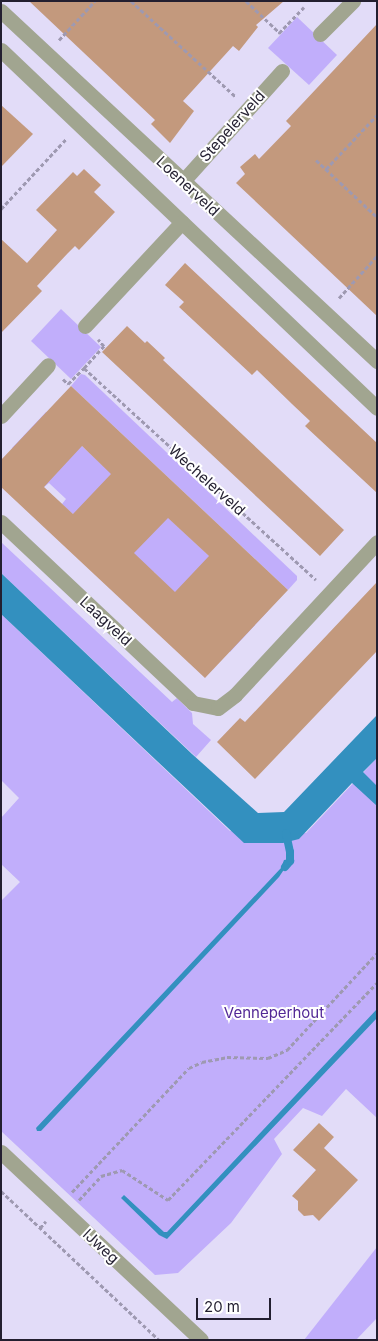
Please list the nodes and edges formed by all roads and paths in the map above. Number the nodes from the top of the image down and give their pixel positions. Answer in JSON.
{"nodes":[{"id":1,"x":95,"y":1,"type":"edge"},
{"id":2,"x":131,"y":1,"type":"edge"},
{"id":3,"x":246,"y":1,"type":"edge"},
{"id":4,"x":353,"y":1,"type":"edge"},
{"id":5,"x":304,"y":7,"type":"dead end"},
{"id":6,"x":1,"y":11,"type":"edge"},
{"id":7,"x":320,"y":34,"type":"dead end"},
{"id":8,"x":1,"y":50,"type":"edge"},
{"id":9,"x":47,"y":53,"type":"junction"},
{"id":10,"x":282,"y":71,"type":"dead end"},
{"id":11,"x":248,"y":109,"type":"junction"},
{"id":12,"x":377,"y":115,"type":"edge"},
{"id":13,"x":80,"y":124,"type":"junction"},
{"id":14,"x":316,"y":160,"type":"dead end"},
{"id":15,"x":326,"y":169,"type":"junction"},
{"id":16,"x":183,"y":181,"type":"junction"},
{"id":17,"x":1,"y":209,"type":"edge"},
{"id":18,"x":377,"y":217,"type":"edge"},
{"id":19,"x":182,"y":222,"type":"junction"},
{"id":20,"x":377,"y":256,"type":"edge"},
{"id":21,"x":325,"y":313,"type":"junction"},
{"id":22,"x":85,"y":326,"type":"joint"},
{"id":23,"x":377,"y":360,"type":"edge"},
{"id":24,"x":48,"y":365,"type":"joint"},
{"id":25,"x":84,"y":368,"type":"junction"},
{"id":26,"x":377,"y":408,"type":"edge"},
{"id":27,"x":1,"y":416,"type":"edge"},
{"id":28,"x":1,"y":522,"type":"edge"},
{"id":29,"x":377,"y":542,"type":"edge"},
{"id":30,"x":329,"y":592,"type":"junction"},
{"id":31,"x":377,"y":953,"type":"edge"},
{"id":32,"x":377,"y":983,"type":"edge"},
{"id":33,"x":1,"y":1152,"type":"edge"},
{"id":34,"x":1,"y":1191,"type":"edge"},
{"id":35,"x":63,"y":1209,"type":"junction"},
{"id":36,"x":40,"y":1228,"type":"junction"},
{"id":37,"x":159,"y":1340,"type":"edge"},
{"id":38,"x":201,"y":1340,"type":"edge"}],
"edges":[{"from":1,"to":9,"type":"path"},
{"from":2,"to":11,"type":"path"},
{"from":3,"to":5,"type":"path"},
{"from":4,"to":7,"type":"street"},
{"from":6,"to":9,"type":"street","name":"Loenerveld"},
{"from":8,"to":13,"type":"street","name":"Loenerveld"},
{"from":9,"to":16,"type":"street","name":"Loenerveld"},
{"from":10,"to":11,"type":"street","name":"Stepelerveld"},
{"from":11,"to":16,"type":"street","name":"Stepelerveld"},
{"from":12,"to":15,"type":"path"},
{"from":13,"to":17,"type":"path"},
{"from":13,"to":19,"type":"street","name":"Loenerveld"},
{"from":14,"to":15,"type":"path"},
{"from":15,"to":18,"type":"path"},
{"from":16,"to":21,"type":"street","name":"Loenerveld"},
{"from":19,"to":22,"type":"street","name":"Loenerveld"},
{"from":19,"to":26,"type":"street","name":"Loenerveld"},
{"from":20,"to":21,"type":"path"},
{"from":21,"to":23,"type":"street","name":"Loenerveld"},
{"from":22,"to":25,"type":"path"},
{"from":24,"to":25,"type":"path"},
{"from":24,"to":27,"type":"street"},
{"from":25,"to":30,"type":"path","name":"Wechelerveld"},
{"from":28,"to":30,"type":"street","name":"Laagveld"},
{"from":29,"to":30,"type":"street"},
{"from":31,"to":35,"type":"path"},
{"from":32,"to":35,"type":"path"},
{"from":33,"to":35,"type":"street","name":"IJweg"},
{"from":34,"to":36,"type":"path","name":"IJweg"},
{"from":35,"to":36,"type":"path"},
{"from":35,"to":38,"type":"street","name":"IJweg"},
{"from":36,"to":37,"type":"path","name":"IJweg"}]}
